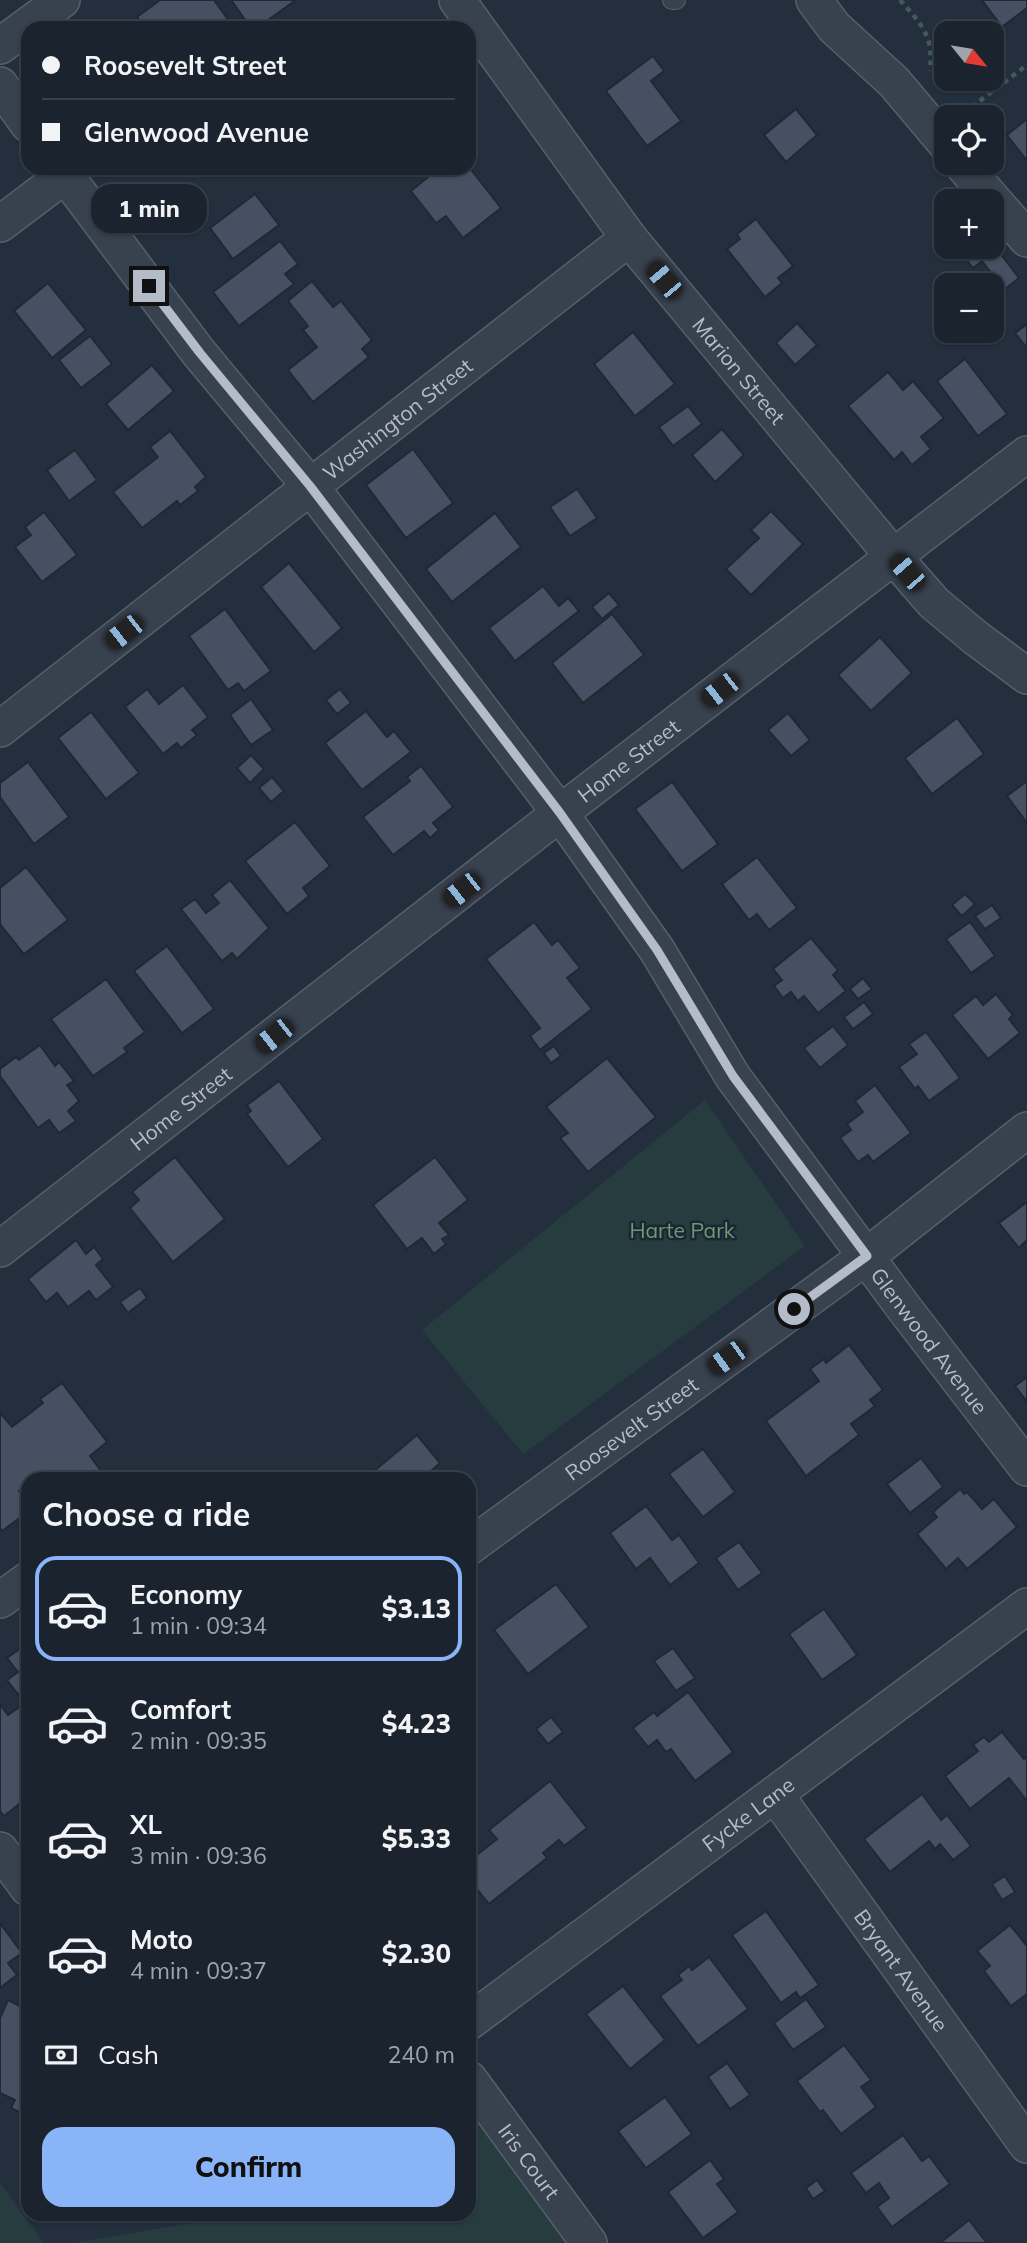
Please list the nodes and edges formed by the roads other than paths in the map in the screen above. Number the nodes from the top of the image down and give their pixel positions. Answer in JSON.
{"nodes":[{"id":1,"x":62,"y":0,"type":"edge"},
{"id":2,"x":457,"y":0,"type":"edge"},
{"id":3,"x":814,"y":0,"type":"edge"},
{"id":4,"x":34,"y":21,"type":"edge"},
{"id":5,"x":472,"y":21,"type":"edge"},
{"id":6,"x":476,"y":26,"type":"edge"},
{"id":7,"x":21,"y":30,"type":"edge"},
{"id":8,"x":0,"y":46,"type":"edge"},
{"id":9,"x":0,"y":85,"type":"edge"},
{"id":10,"x":21,"y":114,"type":"edge"},
{"id":11,"x":934,"y":130,"type":"edge"},
{"id":12,"x":59,"y":175,"type":"edge"},
{"id":13,"x":65,"y":175,"type":"edge"},
{"id":14,"x":971,"y":175,"type":"edge"},
{"id":15,"x":0,"y":224,"type":"edge"},
{"id":16,"x":629,"y":238,"type":"junction"},
{"id":17,"x":1027,"y":239,"type":"edge"},
{"id":18,"x":1027,"y":454,"type":"edge"},
{"id":19,"x":310,"y":486,"type":"junction"},
{"id":20,"x":893,"y":556,"type":"junction"},
{"id":21,"x":1027,"y":676,"type":"edge"},
{"id":22,"x":0,"y":729,"type":"edge"},
{"id":23,"x":560,"y":813,"type":"junction"},
{"id":24,"x":1027,"y":1130,"type":"edge"},
{"id":25,"x":0,"y":1249,"type":"edge"},
{"id":26,"x":867,"y":1256,"type":"junction"},
{"id":27,"x":1027,"y":1468,"type":"edge"},
{"id":28,"x":476,"y":1542,"type":"edge"},
{"id":29,"x":21,"y":1585,"type":"edge"},
{"id":30,"x":0,"y":1600,"type":"edge"},
{"id":31,"x":1027,"y":1606,"type":"edge"},
{"id":32,"x":775,"y":1794,"type":"junction"},
{"id":33,"x":0,"y":1850,"type":"edge"},
{"id":34,"x":21,"y":1878,"type":"edge"},
{"id":35,"x":476,"y":2017,"type":"edge"},
{"id":36,"x":476,"y":2088,"type":"edge"},
{"id":37,"x":1027,"y":2145,"type":"edge"},
{"id":38,"x":589,"y":2243,"type":"edge"}],
"edges":[{"from":1,"to":4,"type":"street"},
{"from":2,"to":5,"type":"street","name":"Marion Street"},
{"from":3,"to":11,"type":"street"},
{"from":6,"to":16,"type":"street","name":"Marion Street"},
{"from":7,"to":8,"type":"street"},
{"from":9,"to":10,"type":"street"},
{"from":12,"to":15,"type":"street"},
{"from":13,"to":19,"type":"street","name":"Glenwood Avenue"},
{"from":14,"to":17,"type":"street"},
{"from":16,"to":19,"type":"street","name":"Washington Street"},
{"from":16,"to":20,"type":"street","name":"Marion Street"},
{"from":18,"to":20,"type":"street","name":"Home Street"},
{"from":19,"to":22,"type":"street","name":"Washington Street"},
{"from":19,"to":23,"type":"street","name":"Glenwood Avenue"},
{"from":20,"to":21,"type":"street","name":"Marion Street"},
{"from":20,"to":23,"type":"street","name":"Home Street"},
{"from":23,"to":25,"type":"street","name":"Home Street"},
{"from":23,"to":26,"type":"street","name":"Glenwood Avenue"},
{"from":24,"to":26,"type":"street","name":"Roosevelt Street"},
{"from":26,"to":27,"type":"street","name":"Glenwood Avenue"},
{"from":26,"to":28,"type":"street","name":"Roosevelt Street"},
{"from":29,"to":30,"type":"street"},
{"from":31,"to":32,"type":"street","name":"Fycke Lane"},
{"from":32,"to":35,"type":"street","name":"Fycke Lane"},
{"from":32,"to":37,"type":"street","name":"Bryant Avenue"},
{"from":33,"to":34,"type":"street"},
{"from":36,"to":38,"type":"street","name":"Iris Court"}]}
